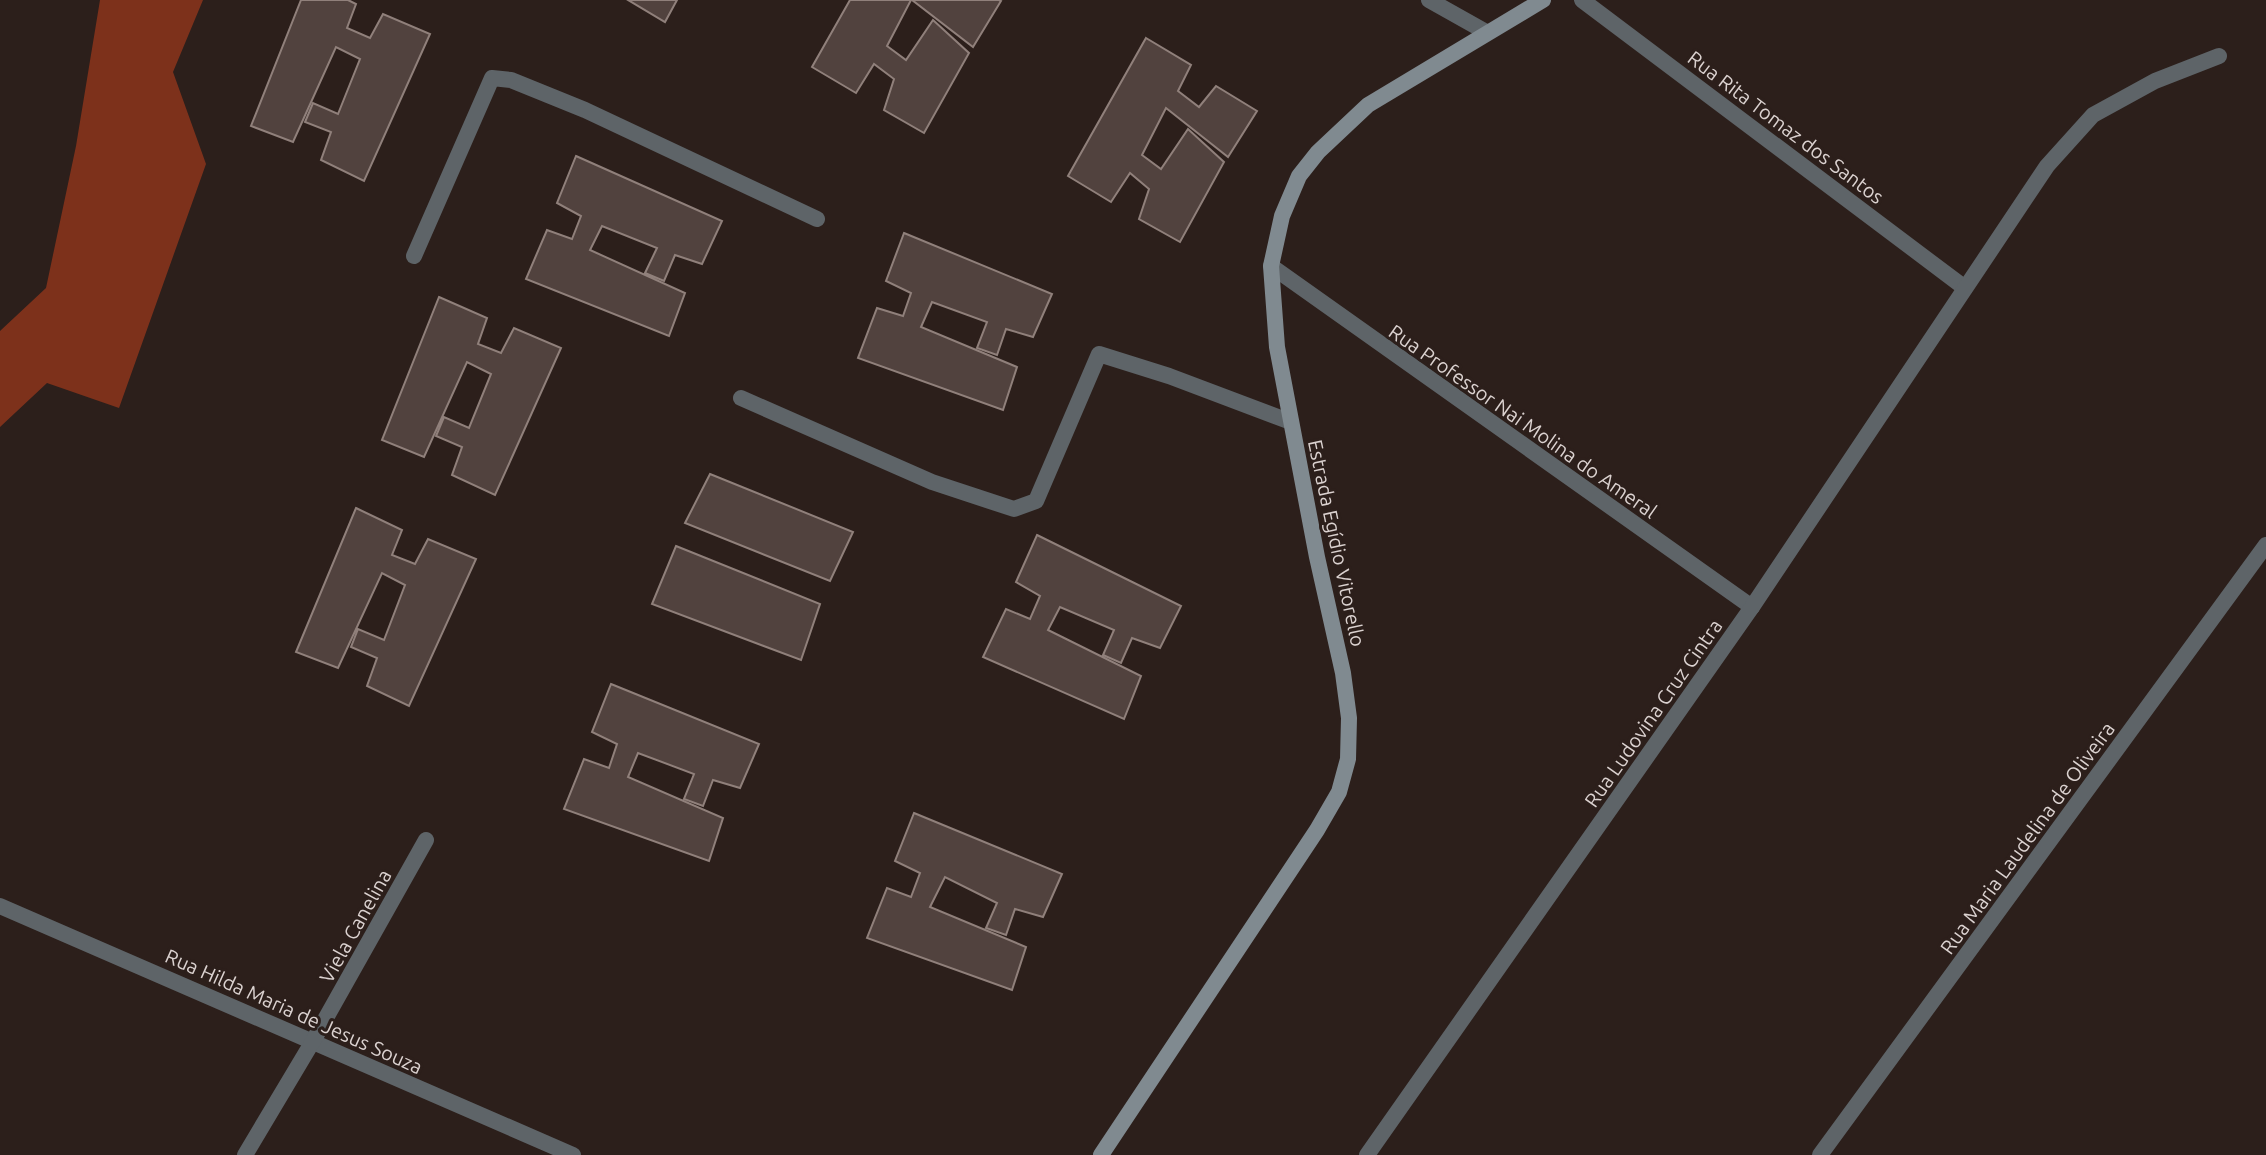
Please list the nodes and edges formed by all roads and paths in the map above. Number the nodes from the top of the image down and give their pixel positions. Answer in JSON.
{"nodes":[{"id":1,"x":1429,"y":0,"type":"edge"},
{"id":2,"x":1543,"y":0,"type":"edge"},
{"id":3,"x":1582,"y":0,"type":"edge"},
{"id":4,"x":1486,"y":32,"type":"junction"},
{"id":5,"x":2219,"y":56,"type":"dead end"},
{"id":6,"x":817,"y":219,"type":"dead end"},
{"id":7,"x":414,"y":256,"type":"dead end"},
{"id":8,"x":1271,"y":266,"type":"junction"},
{"id":9,"x":1965,"y":288,"type":"junction"},
{"id":10,"x":741,"y":398,"type":"dead end"},
{"id":11,"x":1291,"y":422,"type":"junction"},
{"id":12,"x":2266,"y":545,"type":"edge"},
{"id":13,"x":1752,"y":607,"type":"junction"},
{"id":14,"x":426,"y":840,"type":"dead end"},
{"id":15,"x":0,"y":906,"type":"edge"},
{"id":16,"x":313,"y":1041,"type":"junction"},
{"id":17,"x":245,"y":1155,"type":"edge"},
{"id":18,"x":573,"y":1155,"type":"edge"},
{"id":19,"x":1101,"y":1155,"type":"edge"},
{"id":20,"x":1367,"y":1155,"type":"edge"},
{"id":21,"x":1820,"y":1155,"type":"edge"}],
"edges":[{"from":1,"to":4,"type":"street"},
{"from":2,"to":4,"type":"street","name":"Estrada Egídio Vitorello"},
{"from":3,"to":9,"type":"street","name":"Rua Rita Tomaz dos Santos"},
{"from":4,"to":8,"type":"street","name":"Estrada Egídio Vitorello"},
{"from":5,"to":9,"type":"street","name":"Rua Ludovina Cruz Cintra"},
{"from":6,"to":7,"type":"street"},
{"from":8,"to":11,"type":"street","name":"Estrada Egídio Vitorello"},
{"from":8,"to":13,"type":"street","name":"Rua Professor Nai Molina do Ameral"},
{"from":9,"to":13,"type":"street","name":"Rua Ludovina Cruz Cintra"},
{"from":10,"to":11,"type":"street"},
{"from":11,"to":19,"type":"street","name":"Estrada Egídio Vitorello"},
{"from":12,"to":21,"type":"street","name":"Rua Maria Laudelina de Oliveira"},
{"from":13,"to":20,"type":"street","name":"Rua Ludovina Cruz Cintra"},
{"from":14,"to":16,"type":"street","name":"Viela Canelina"},
{"from":15,"to":16,"type":"street","name":"Rua Hilda Maria de Jesus Souza"},
{"from":16,"to":17,"type":"street","name":"Viela Canelina"},
{"from":16,"to":18,"type":"street","name":"Rua Hilda Maria de Jesus Souza"}]}
